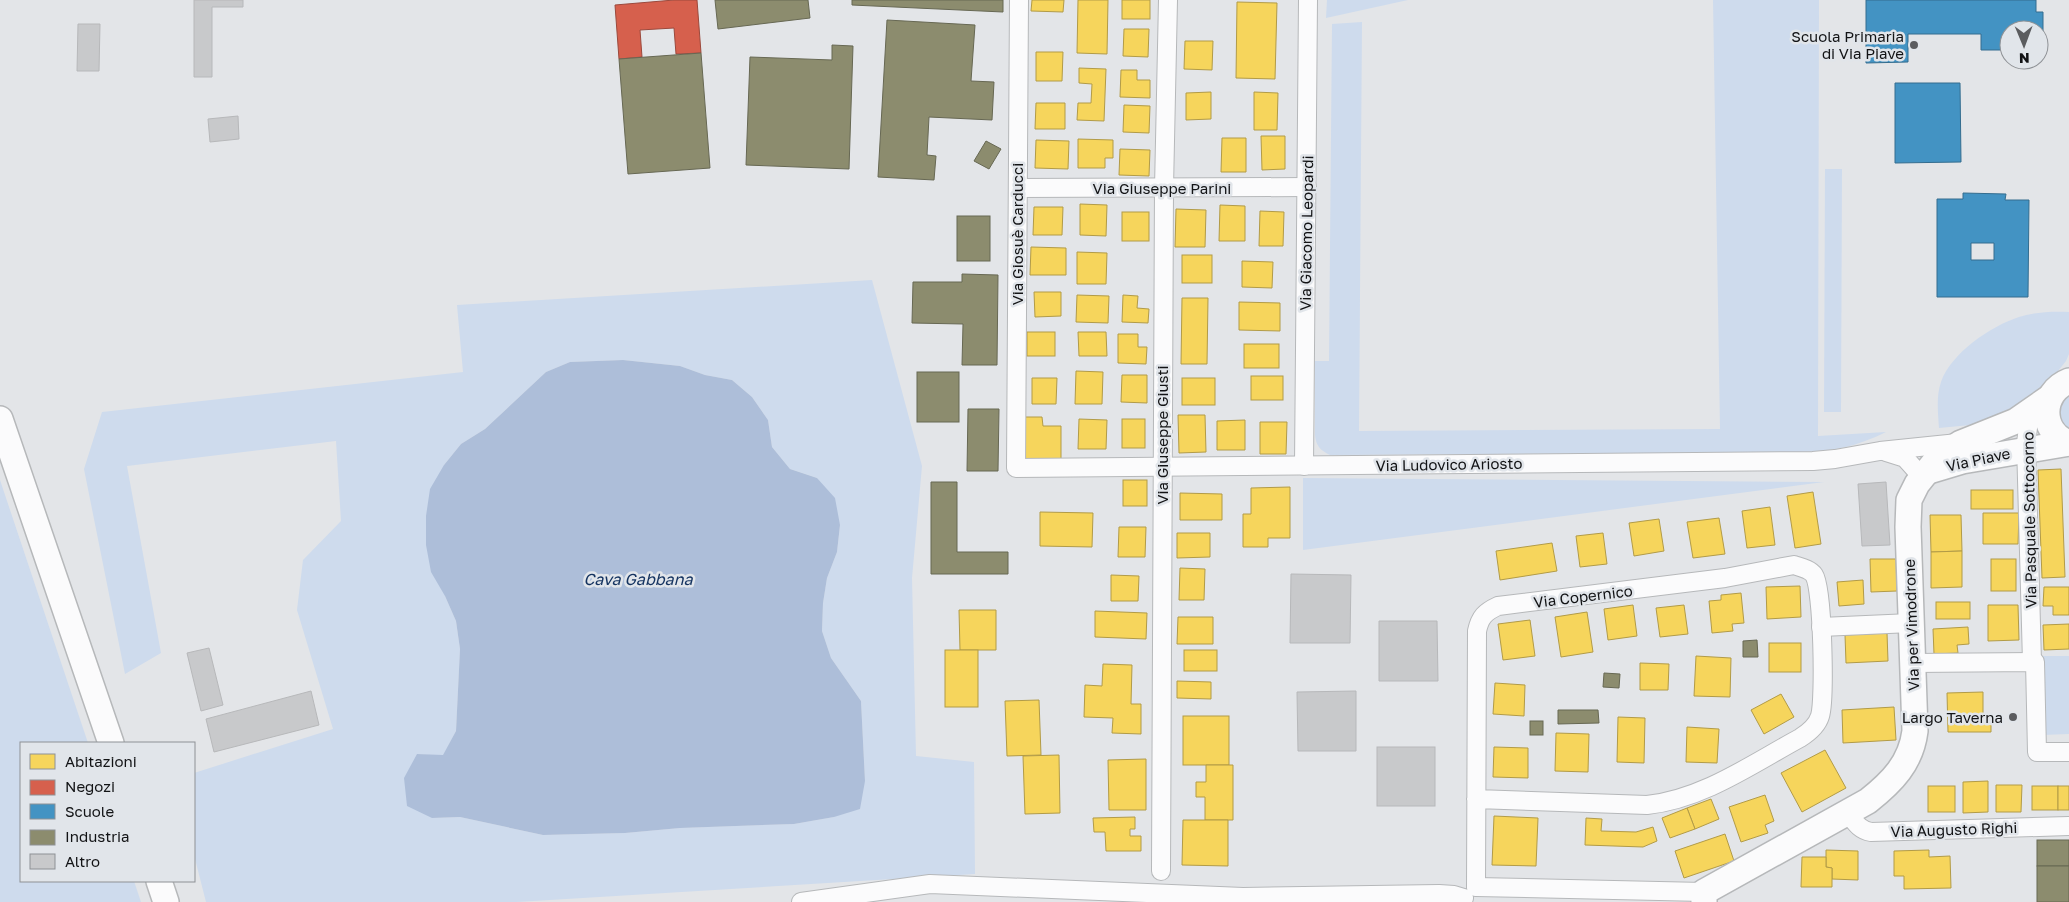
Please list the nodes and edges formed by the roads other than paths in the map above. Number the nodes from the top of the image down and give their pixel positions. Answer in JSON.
{"nodes":[{"id":1,"x":1019,"y":0,"type":"edge"},
{"id":2,"x":1168,"y":0,"type":"edge"},
{"id":3,"x":1308,"y":0,"type":"edge"},
{"id":4,"x":1307,"y":187,"type":"junction"},
{"id":5,"x":1018,"y":188,"type":"junction"},
{"id":6,"x":1164,"y":188,"type":"junction"},
{"id":7,"x":2057,"y":389,"type":"edge"},
{"id":8,"x":0,"y":419,"type":"edge"},
{"id":9,"x":1960,"y":443,"type":"junction"},
{"id":10,"x":2069,"y":443,"type":"edge"},
{"id":11,"x":2026,"y":450,"type":"junction"},
{"id":12,"x":1880,"y":451,"type":"junction"},
{"id":13,"x":1304,"y":466,"type":"junction"},
{"id":14,"x":1162,"y":467,"type":"junction"},
{"id":15,"x":1016,"y":468,"type":"joint"},
{"id":16,"x":1922,"y":477,"type":"junction"},
{"id":17,"x":1911,"y":623,"type":"junction"},
{"id":18,"x":1821,"y":627,"type":"junction"},
{"id":19,"x":2032,"y":662,"type":"junction"},
{"id":20,"x":1913,"y":663,"type":"junction"},
{"id":21,"x":111,"y":742,"type":"edge"},
{"id":22,"x":2069,"y":752,"type":"edge"},
{"id":23,"x":1476,"y":799,"type":"junction"},
{"id":24,"x":1848,"y":814,"type":"junction"},
{"id":25,"x":2069,"y":826,"type":"edge"},
{"id":26,"x":1161,"y":871,"type":"dead end"},
{"id":27,"x":159,"y":882,"type":"edge"},
{"id":28,"x":1468,"y":896,"type":"edge"},
{"id":29,"x":1704,"y":897,"type":"edge"},
{"id":30,"x":166,"y":902,"type":"edge"},
{"id":31,"x":801,"y":902,"type":"edge"}],
"edges":[{"from":1,"to":5,"type":"street","name":"Via Giosuè Carducci"},
{"from":2,"to":6,"type":"street","name":"Via Giuseppe Giusti"},
{"from":3,"to":4,"type":"street","name":"Via Giacomo Leopardi"},
{"from":4,"to":6,"type":"street","name":"Via Giuseppe Parini"},
{"from":4,"to":13,"type":"street","name":"Via Giacomo Leopardi"},
{"from":5,"to":6,"type":"street","name":"Via Giuseppe Parini"},
{"from":5,"to":15,"type":"street","name":"Via Giosuè Carducci"},
{"from":6,"to":14,"type":"street","name":"Via Giuseppe Giusti"},
{"from":7,"to":9,"type":"street","name":"Via Piave"},
{"from":7,"to":10,"type":"street","name":"Via Piave"},
{"from":7,"to":11,"type":"street","name":"Via Pasquale Sottocorno"},
{"from":8,"to":21,"type":"street"},
{"from":9,"to":12,"type":"street","name":"Via Ludovico Ariosto"},
{"from":9,"to":16,"type":"street","name":"Via Piave"},
{"from":10,"to":11,"type":"street","name":"Via Piave"},
{"from":11,"to":16,"type":"street","name":"Via Piave"},
{"from":11,"to":19,"type":"street","name":"Via Pasquale Sottocorno"},
{"from":12,"to":13,"type":"street","name":"Via Ludovico Ariosto"},
{"from":12,"to":16,"type":"street","name":"Via Ludovico Ariosto"},
{"from":13,"to":14,"type":"street","name":"Via Ludovico Ariosto"},
{"from":14,"to":15,"type":"street","name":"Via Ludovico Ariosto"},
{"from":14,"to":26,"type":"street","name":"Via Giuseppe Giusti"},
{"from":16,"to":17,"type":"street","name":"Via per Vimodrone"},
{"from":17,"to":18,"type":"street"},
{"from":17,"to":20,"type":"street","name":"Via per Vimodrone"},
{"from":18,"to":23,"type":"street","name":"Via Copernico"},
{"from":18,"to":23,"type":"street","name":"Via Copernico"},
{"from":19,"to":20,"type":"street"},
{"from":19,"to":22,"type":"street"},
{"from":20,"to":24,"type":"street","name":"Via per Vimodrone"},
{"from":23,"to":28,"type":"street","name":"Via Copernico"},
{"from":24,"to":25,"type":"street","name":"Via Augusto Righi"},
{"from":24,"to":29,"type":"street","name":"Via per Vimodrone"},
{"from":27,"to":30,"type":"street"},
{"from":28,"to":29,"type":"street"},
{"from":28,"to":31,"type":"street"}]}
